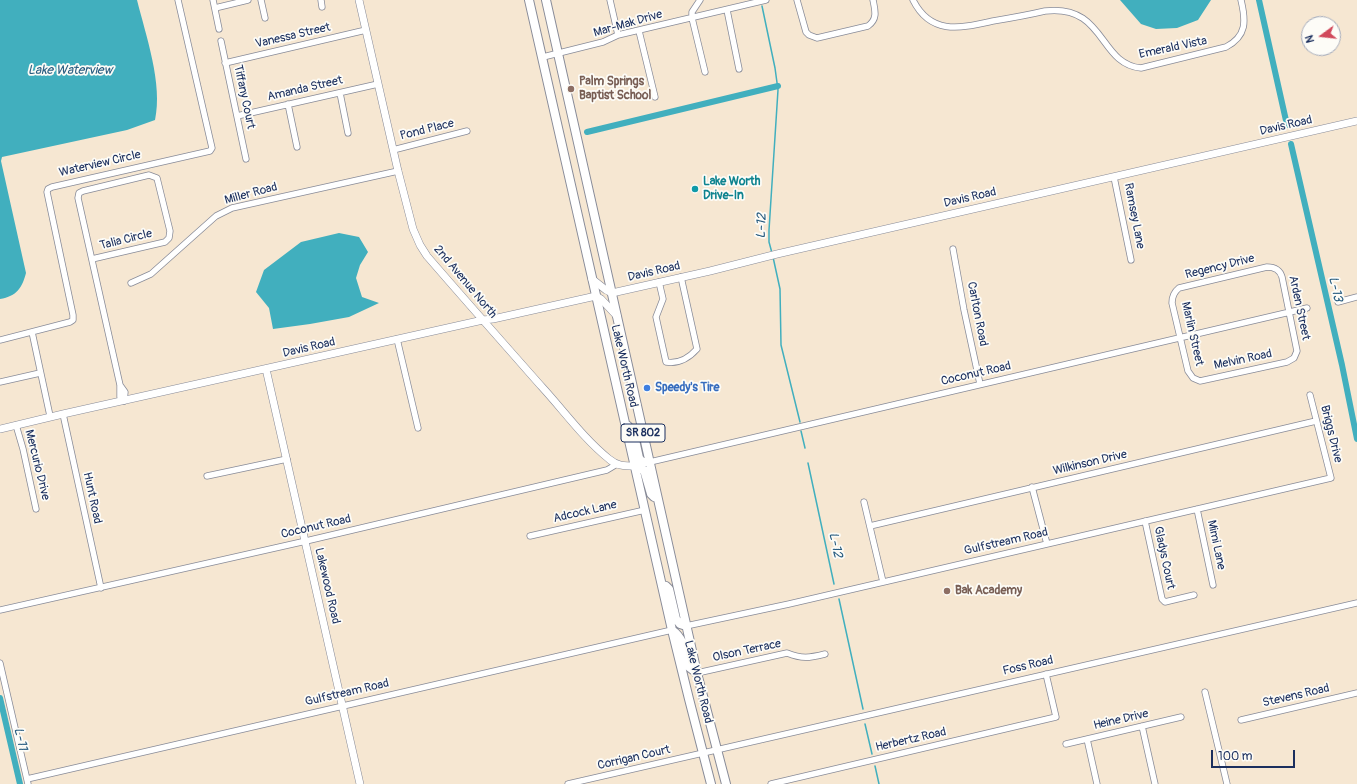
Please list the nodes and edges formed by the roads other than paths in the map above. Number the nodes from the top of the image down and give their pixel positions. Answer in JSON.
{"nodes":[{"id":1,"x":178,"y":0,"type":"edge"},
{"id":2,"x":213,"y":0,"type":"edge"},
{"id":3,"x":248,"y":0,"type":"edge"},
{"id":4,"x":261,"y":0,"type":"edge"},
{"id":5,"x":321,"y":0,"type":"edge"},
{"id":6,"x":360,"y":0,"type":"edge"},
{"id":7,"x":529,"y":0,"type":"edge"},
{"id":8,"x":546,"y":0,"type":"edge"},
{"id":9,"x":610,"y":0,"type":"edge"},
{"id":10,"x":700,"y":0,"type":"edge"},
{"id":11,"x":766,"y":0,"type":"edge"},
{"id":12,"x":797,"y":0,"type":"edge"},
{"id":13,"x":873,"y":0,"type":"edge"},
{"id":14,"x":913,"y":0,"type":"edge"},
{"id":15,"x":1241,"y":0,"type":"edge"},
{"id":16,"x":322,"y":7,"type":"dead end"},
{"id":17,"x":215,"y":8,"type":"junction"},
{"id":18,"x":727,"y":10,"type":"junction"},
{"id":19,"x":265,"y":18,"type":"dead end"},
{"id":20,"x":692,"y":18,"type":"junction"},
{"id":21,"x":220,"y":29,"type":"dead end"},
{"id":22,"x":366,"y":30,"type":"junction"},
{"id":23,"x":639,"y":31,"type":"junction"},
{"id":24,"x":618,"y":35,"type":"junction"},
{"id":25,"x":221,"y":41,"type":"dead end"},
{"id":26,"x":558,"y":53,"type":"junction"},
{"id":27,"x":543,"y":57,"type":"junction"},
{"id":28,"x":226,"y":63,"type":"junction"},
{"id":29,"x":738,"y":69,"type":"dead end"},
{"id":30,"x":705,"y":72,"type":"dead end"},
{"id":31,"x":378,"y":84,"type":"junction"},
{"id":32,"x":340,"y":93,"type":"junction"},
{"id":33,"x":655,"y":97,"type":"dead end"},
{"id":34,"x":288,"y":104,"type":"junction"},
{"id":35,"x":237,"y":116,"type":"junction"},
{"id":36,"x":1357,"y":121,"type":"edge"},
{"id":37,"x":467,"y":131,"type":"dead end"},
{"id":38,"x":348,"y":133,"type":"dead end"},
{"id":39,"x":297,"y":148,"type":"dead end"},
{"id":40,"x":393,"y":150,"type":"junction"},
{"id":41,"x":246,"y":159,"type":"dead end"},
{"id":42,"x":398,"y":171,"type":"junction"},
{"id":43,"x":1114,"y":177,"type":"junction"},
{"id":44,"x":953,"y":249,"type":"dead end"},
{"id":45,"x":92,"y":260,"type":"junction"},
{"id":46,"x":1131,"y":260,"type":"dead end"},
{"id":47,"x":1275,"y":268,"type":"joint"},
{"id":48,"x":680,"y":277,"type":"junction"},
{"id":49,"x":592,"y":278,"type":"junction"},
{"id":50,"x":131,"y":282,"type":"dead end"},
{"id":51,"x":659,"y":282,"type":"junction"},
{"id":52,"x":612,"y":293,"type":"junction"},
{"id":53,"x":1173,"y":294,"type":"joint"},
{"id":54,"x":596,"y":296,"type":"junction"},
{"id":55,"x":1357,"y":297,"type":"edge"},
{"id":56,"x":1338,"y":302,"type":"dead end"},
{"id":57,"x":1307,"y":308,"type":"dead end"},
{"id":58,"x":1289,"y":312,"type":"junction"},
{"id":59,"x":617,"y":316,"type":"junction"},
{"id":60,"x":483,"y":320,"type":"junction"},
{"id":61,"x":32,"y":332,"type":"junction"},
{"id":62,"x":1181,"y":337,"type":"junction"},
{"id":63,"x":397,"y":339,"type":"junction"},
{"id":64,"x":0,"y":340,"type":"edge"},
{"id":65,"x":1296,"y":355,"type":"joint"},
{"id":66,"x":266,"y":369,"type":"junction"},
{"id":67,"x":40,"y":373,"type":"junction"},
{"id":68,"x":1193,"y":378,"type":"joint"},
{"id":69,"x":0,"y":382,"type":"edge"},
{"id":70,"x":980,"y":384,"type":"junction"},
{"id":71,"x":1310,"y":396,"type":"dead end"},
{"id":72,"x":124,"y":401,"type":"junction"},
{"id":73,"x":63,"y":414,"type":"junction"},
{"id":74,"x":50,"y":416,"type":"junction"},
{"id":75,"x":624,"y":420,"type":"junction"},
{"id":76,"x":1316,"y":421,"type":"junction"},
{"id":77,"x":16,"y":425,"type":"junction"},
{"id":78,"x":418,"y":428,"type":"dead end"},
{"id":79,"x":0,"y":429,"type":"edge"},
{"id":80,"x":287,"y":458,"type":"junction"},
{"id":81,"x":650,"y":462,"type":"junction"},
{"id":82,"x":617,"y":464,"type":"junction"},
{"id":83,"x":635,"y":466,"type":"junction"},
{"id":84,"x":207,"y":476,"type":"dead end"},
{"id":85,"x":1330,"y":478,"type":"joint"},
{"id":86,"x":1032,"y":488,"type":"junction"},
{"id":87,"x":864,"y":502,"type":"dead end"},
{"id":88,"x":659,"y":504,"type":"junction"},
{"id":89,"x":36,"y":509,"type":"dead end"},
{"id":90,"x":1197,"y":509,"type":"junction"},
{"id":91,"x":645,"y":510,"type":"junction"},
{"id":92,"x":1145,"y":521,"type":"junction"},
{"id":93,"x":870,"y":526,"type":"junction"},
{"id":94,"x":530,"y":536,"type":"dead end"},
{"id":95,"x":306,"y":541,"type":"junction"},
{"id":96,"x":1047,"y":544,"type":"junction"},
{"id":97,"x":883,"y":582,"type":"junction"},
{"id":98,"x":1214,"y":585,"type":"dead end"},
{"id":99,"x":662,"y":586,"type":"junction"},
{"id":100,"x":101,"y":588,"type":"junction"},
{"id":101,"x":1194,"y":595,"type":"dead end"},
{"id":102,"x":1357,"y":603,"type":"edge"},
{"id":103,"x":0,"y":610,"type":"edge"},
{"id":104,"x":686,"y":626,"type":"junction"},
{"id":105,"x":672,"y":630,"type":"junction"},
{"id":106,"x":825,"y":654,"type":"dead end"},
{"id":107,"x":0,"y":663,"type":"edge"},
{"id":108,"x":697,"y":673,"type":"junction"},
{"id":109,"x":1046,"y":674,"type":"junction"},
{"id":110,"x":1205,"y":692,"type":"dead end"},
{"id":111,"x":1357,"y":693,"type":"edge"},
{"id":112,"x":342,"y":705,"type":"junction"},
{"id":113,"x":1181,"y":717,"type":"dead end"},
{"id":114,"x":1241,"y":720,"type":"dead end"},
{"id":115,"x":1142,"y":726,"type":"junction"},
{"id":116,"x":1087,"y":739,"type":"junction"},
{"id":117,"x":1066,"y":744,"type":"dead end"},
{"id":118,"x":717,"y":751,"type":"junction"},
{"id":119,"x":704,"y":753,"type":"junction"},
{"id":120,"x":27,"y":781,"type":"edge"},
{"id":121,"x":360,"y":784,"type":"edge"},
{"id":122,"x":568,"y":784,"type":"edge"},
{"id":123,"x":711,"y":784,"type":"edge"},
{"id":124,"x":726,"y":784,"type":"edge"},
{"id":125,"x":771,"y":784,"type":"edge"},
{"id":126,"x":1097,"y":784,"type":"edge"},
{"id":127,"x":1155,"y":784,"type":"edge"},
{"id":128,"x":1227,"y":784,"type":"edge"}],
"edges":[{"from":1,"to":61,"type":"street","name":"Waterview Circle"},
{"from":2,"to":17,"type":"street"},
{"from":3,"to":17,"type":"street"},
{"from":4,"to":19,"type":"street"},
{"from":5,"to":16,"type":"street"},
{"from":6,"to":22,"type":"street","name":"2nd Avenue North"},
{"from":7,"to":27,"type":"main road","name":"Lake Worth Road","number":"SR 802"},
{"from":8,"to":26,"type":"main road","name":"Lake Worth Road","number":"SR 802"},
{"from":9,"to":24,"type":"street"},
{"from":10,"to":20,"type":"street"},
{"from":11,"to":18,"type":"street","name":"Mar-Mak Drive"},
{"from":12,"to":13,"type":"street"},
{"from":14,"to":15,"type":"street","name":"Emerald Vista"},
{"from":17,"to":21,"type":"street"},
{"from":18,"to":20,"type":"street","name":"Mar-Mak Drive"},
{"from":18,"to":29,"type":"street"},
{"from":20,"to":23,"type":"street","name":"Mar-Mak Drive"},
{"from":20,"to":30,"type":"street"},
{"from":22,"to":28,"type":"street","name":"Vanessa Street"},
{"from":22,"to":31,"type":"street","name":"2nd Avenue North"},
{"from":23,"to":24,"type":"street","name":"Mar-Mak Drive"},
{"from":23,"to":33,"type":"street"},
{"from":24,"to":26,"type":"street","name":"Mar-Mak Drive"},
{"from":25,"to":28,"type":"street","name":"Tiffany Court"},
{"from":26,"to":27,"type":"street","name":"Mar-Mak Drive"},
{"from":26,"to":52,"type":"main road","name":"Lake Worth Road","number":"SR 802"},
{"from":27,"to":49,"type":"main road","name":"Lake Worth Road","number":"SR 802"},
{"from":28,"to":35,"type":"street","name":"Tiffany Court"},
{"from":31,"to":32,"type":"street","name":"Amanda Street"},
{"from":31,"to":40,"type":"street","name":"2nd Avenue North"},
{"from":32,"to":34,"type":"street","name":"Amanda Street"},
{"from":32,"to":38,"type":"street"},
{"from":34,"to":35,"type":"street","name":"Amanda Street"},
{"from":34,"to":39,"type":"street"},
{"from":35,"to":41,"type":"street","name":"Tiffany Court"},
{"from":36,"to":43,"type":"street","name":"Davis Road"},
{"from":37,"to":40,"type":"street","name":"Pond Place"},
{"from":40,"to":42,"type":"street","name":"2nd Avenue North"},
{"from":42,"to":50,"type":"street","name":"Miller Road"},
{"from":42,"to":60,"type":"street","name":"2nd Avenue North"},
{"from":43,"to":46,"type":"street","name":"Ramsey Lane"},
{"from":43,"to":48,"type":"street","name":"Davis Road"},
{"from":44,"to":70,"type":"street","name":"Carlton Road"},
{"from":45,"to":45,"type":"street","name":"Talia Circle"},
{"from":45,"to":72,"type":"street","name":"Talia Circle"},
{"from":47,"to":53,"type":"street","name":"Regency Drive"},
{"from":47,"to":58,"type":"street","name":"Arden Street"},
{"from":48,"to":51,"type":"street","name":"Davis Road"},
{"from":48,"to":51,"type":"street"},
{"from":49,"to":52,"type":"street"},
{"from":49,"to":54,"type":"main road","name":"Lake Worth Road","number":"SR 802"},
{"from":51,"to":52,"type":"street","name":"Davis Road"},
{"from":52,"to":59,"type":"main road","name":"Lake Worth Road","number":"SR 802"},
{"from":53,"to":62,"type":"street","name":"Marlin Street"},
{"from":54,"to":59,"type":"street"},
{"from":54,"to":60,"type":"street","name":"Davis Road"},
{"from":54,"to":75,"type":"main road","name":"Lake Worth Road","number":"SR 802"},
{"from":55,"to":56,"type":"street"},
{"from":57,"to":58,"type":"street","name":"Coconut Road"},
{"from":58,"to":62,"type":"street","name":"Coconut Road"},
{"from":58,"to":65,"type":"street","name":"Arden Street"},
{"from":59,"to":81,"type":"main road","name":"Lake Worth Road","number":"SR 802"},
{"from":60,"to":63,"type":"street","name":"Davis Road"},
{"from":60,"to":82,"type":"street","name":"2nd Avenue North"},
{"from":61,"to":64,"type":"street","name":"Waterview Circle"},
{"from":61,"to":67,"type":"street"},
{"from":62,"to":68,"type":"street","name":"Marlin Street"},
{"from":62,"to":70,"type":"street","name":"Coconut Road"},
{"from":63,"to":66,"type":"street","name":"Davis Road"},
{"from":63,"to":78,"type":"street"},
{"from":65,"to":68,"type":"street","name":"Melvin Road"},
{"from":66,"to":72,"type":"street","name":"Davis Road"},
{"from":66,"to":80,"type":"street","name":"Lakewood Road"},
{"from":67,"to":69,"type":"street"},
{"from":67,"to":74,"type":"street"},
{"from":70,"to":81,"type":"street","name":"Coconut Road"},
{"from":71,"to":76,"type":"street","name":"Briggs Drive"},
{"from":72,"to":73,"type":"street","name":"Davis Road"},
{"from":73,"to":74,"type":"street","name":"Davis Road"},
{"from":73,"to":100,"type":"street","name":"Hunt Road"},
{"from":74,"to":77,"type":"street","name":"Davis Road"},
{"from":75,"to":81,"type":"main road"},
{"from":75,"to":83,"type":"main road","name":"Lake Worth Road","number":"SR 802"},
{"from":76,"to":85,"type":"street","name":"Briggs Drive"},
{"from":76,"to":86,"type":"street","name":"Wilkinson Drive"},
{"from":77,"to":79,"type":"street","name":"Davis Road"},
{"from":77,"to":89,"type":"street","name":"Mercurio Drive"},
{"from":80,"to":84,"type":"street"},
{"from":80,"to":95,"type":"street","name":"Lakewood Road"},
{"from":81,"to":88,"type":"main road","name":"Lake Worth Road","number":"SR 802"},
{"from":82,"to":83,"type":"street","name":"Coconut Road"},
{"from":82,"to":95,"type":"street","name":"Coconut Road"},
{"from":83,"to":88,"type":"main road"},
{"from":83,"to":91,"type":"main road","name":"Lake Worth Road","number":"SR 802"},
{"from":85,"to":90,"type":"street","name":"Gulfstream Road"},
{"from":86,"to":93,"type":"street","name":"Wilkinson Drive"},
{"from":86,"to":96,"type":"street"},
{"from":87,"to":93,"type":"street"},
{"from":88,"to":104,"type":"main road","name":"Lake Worth Road","number":"SR 802"},
{"from":90,"to":92,"type":"street","name":"Gulfstream Road"},
{"from":90,"to":98,"type":"street","name":"Mimi Lane"},
{"from":91,"to":94,"type":"street","name":"Adcock Lane"},
{"from":91,"to":99,"type":"main road","name":"Lake Worth Road","number":"SR 802"},
{"from":92,"to":96,"type":"street","name":"Gulfstream Road"},
{"from":92,"to":101,"type":"street","name":"Gladys Court"},
{"from":93,"to":97,"type":"street"},
{"from":95,"to":100,"type":"street","name":"Coconut Road"},
{"from":95,"to":112,"type":"street","name":"Lakewood Road"},
{"from":96,"to":97,"type":"street","name":"Gulfstream Road"},
{"from":97,"to":104,"type":"street","name":"Gulfstream Road"},
{"from":99,"to":104,"type":"main road"},
{"from":99,"to":105,"type":"main road","name":"Lake Worth Road","number":"SR 802"},
{"from":100,"to":103,"type":"street","name":"Coconut Road"},
{"from":102,"to":109,"type":"street","name":"Foss Road"},
{"from":104,"to":108,"type":"main road","name":"Lake Worth Road","number":"SR 802"},
{"from":105,"to":108,"type":"main road"},
{"from":105,"to":112,"type":"street","name":"Gulfstream Road"},
{"from":105,"to":119,"type":"main road","name":"Lake Worth Road","number":"SR 802"},
{"from":106,"to":108,"type":"street","name":"Olson Terrace"},
{"from":107,"to":120,"type":"street"},
{"from":108,"to":118,"type":"main road","name":"Lake Worth Road","number":"SR 802"},
{"from":109,"to":118,"type":"street","name":"Foss Road"},
{"from":109,"to":125,"type":"street","name":"Herbertz Road"},
{"from":110,"to":128,"type":"street"},
{"from":111,"to":114,"type":"street","name":"Stevens Road"},
{"from":112,"to":120,"type":"street","name":"Gulfstream Road"},
{"from":112,"to":121,"type":"street","name":"Lakewood Road"},
{"from":113,"to":115,"type":"street","name":"Heine Drive"},
{"from":115,"to":116,"type":"street","name":"Heine Drive"},
{"from":115,"to":127,"type":"street"},
{"from":116,"to":117,"type":"street","name":"Heine Drive"},
{"from":116,"to":126,"type":"street"},
{"from":118,"to":119,"type":"street","name":"Foss Road"},
{"from":118,"to":124,"type":"main road","name":"Lake Worth Road","number":"SR 802"},
{"from":119,"to":122,"type":"street","name":"Corrigan Court"},
{"from":119,"to":123,"type":"main road","name":"Lake Worth Road","number":"SR 802"}]}
